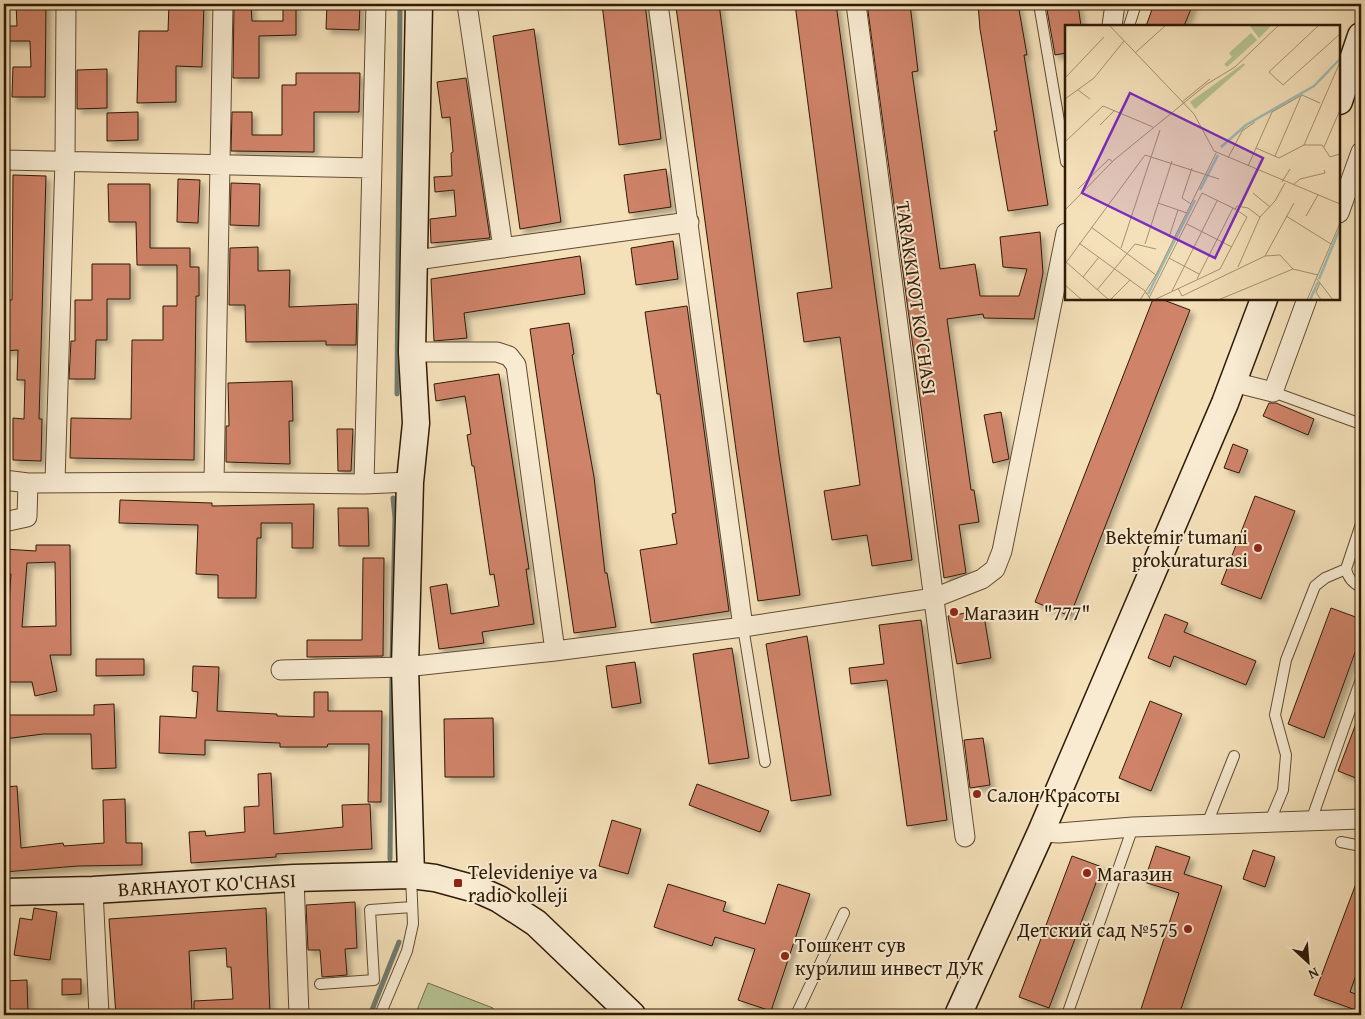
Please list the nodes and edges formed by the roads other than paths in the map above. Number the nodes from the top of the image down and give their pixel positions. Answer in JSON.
{"nodes":[{"id":1,"x":66,"y":4,"type":"edge"},
{"id":2,"x":223,"y":4,"type":"edge"},
{"id":3,"x":376,"y":4,"type":"edge"},
{"id":4,"x":419,"y":4,"type":"edge"},
{"id":5,"x":467,"y":4,"type":"edge"},
{"id":6,"x":658,"y":4,"type":"edge"},
{"id":7,"x":856,"y":4,"type":"edge"},
{"id":8,"x":1039,"y":4,"type":"edge"},
{"id":9,"x":1115,"y":4,"type":"edge"},
{"id":10,"x":1136,"y":4,"type":"edge"},
{"id":11,"x":1112,"y":25,"type":"edge"},
{"id":12,"x":1129,"y":25,"type":"edge"},
{"id":13,"x":1361,"y":36,"type":"edge"},
{"id":14,"x":1344,"y":90,"type":"edge"},
{"id":15,"x":1361,"y":152,"type":"edge"},
{"id":16,"x":1065,"y":156,"type":"edge"},
{"id":17,"x":4,"y":160,"type":"edge"},
{"id":18,"x":65,"y":160,"type":"junction"},
{"id":19,"x":219,"y":163,"type":"junction"},
{"id":20,"x":372,"y":168,"type":"junction"},
{"id":21,"x":1340,"y":210,"type":"edge"},
{"id":22,"x":689,"y":222,"type":"junction"},
{"id":23,"x":1065,"y":238,"type":"edge"},
{"id":24,"x":503,"y":248,"type":"junction"},
{"id":25,"x":416,"y":260,"type":"junction"},
{"id":26,"x":1264,"y":300,"type":"edge"},
{"id":27,"x":1307,"y":300,"type":"edge"},
{"id":28,"x":412,"y":352,"type":"junction"},
{"id":29,"x":1233,"y":382,"type":"junction"},
{"id":30,"x":1273,"y":392,"type":"junction"},
{"id":31,"x":1361,"y":424,"type":"edge"},
{"id":32,"x":4,"y":480,"type":"edge"},
{"id":33,"x":55,"y":482,"type":"junction"},
{"id":34,"x":214,"y":482,"type":"junction"},
{"id":35,"x":410,"y":482,"type":"junction"},
{"id":36,"x":28,"y":483,"type":"junction"},
{"id":37,"x":364,"y":484,"type":"junction"},
{"id":38,"x":4,"y":522,"type":"edge"},
{"id":39,"x":1361,"y":524,"type":"edge"},
{"id":40,"x":1346,"y":569,"type":"junction"},
{"id":41,"x":1361,"y":587,"type":"edge"},
{"id":42,"x":934,"y":598,"type":"junction"},
{"id":43,"x":743,"y":627,"type":"junction"},
{"id":44,"x":555,"y":651,"type":"junction"},
{"id":45,"x":392,"y":667,"type":"junction"},
{"id":46,"x":281,"y":670,"type":"dead end"},
{"id":47,"x":1361,"y":679,"type":"edge"},
{"id":48,"x":1234,"y":756,"type":"dead end"},
{"id":49,"x":765,"y":762,"type":"dead end"},
{"id":50,"x":1361,"y":820,"type":"edge"},
{"id":51,"x":1311,"y":821,"type":"junction"},
{"id":52,"x":1270,"y":822,"type":"junction"},
{"id":53,"x":1207,"y":824,"type":"junction"},
{"id":54,"x":1133,"y":827,"type":"junction"},
{"id":55,"x":1041,"y":832,"type":"junction"},
{"id":56,"x":965,"y":837,"type":"dead end"},
{"id":57,"x":1341,"y":842,"type":"dead end"},
{"id":58,"x":1361,"y":846,"type":"edge"},
{"id":59,"x":411,"y":875,"type":"junction"},
{"id":60,"x":294,"y":878,"type":"junction"},
{"id":61,"x":93,"y":890,"type":"junction"},
{"id":62,"x":4,"y":892,"type":"edge"},
{"id":63,"x":412,"y":907,"type":"junction"},
{"id":64,"x":844,"y":913,"type":"dead end"},
{"id":65,"x":320,"y":984,"type":"dead end"},
{"id":66,"x":99,"y":1015,"type":"edge"},
{"id":67,"x":300,"y":1015,"type":"edge"},
{"id":68,"x":380,"y":1015,"type":"edge"},
{"id":69,"x":632,"y":1015,"type":"edge"},
{"id":70,"x":796,"y":1015,"type":"edge"},
{"id":71,"x":958,"y":1015,"type":"edge"},
{"id":72,"x":1067,"y":1015,"type":"edge"}],
"edges":[{"from":1,"to":18,"type":"street"},
{"from":2,"to":19,"type":"street"},
{"from":3,"to":20,"type":"street"},
{"from":4,"to":25,"type":"street"},
{"from":5,"to":24,"type":"street"},
{"from":6,"to":22,"type":"street"},
{"from":7,"to":42,"type":"street","name":"TARAKKIYOT KO'CHASI"},
{"from":8,"to":16,"type":"lane"},
{"from":9,"to":11,"type":"street"},
{"from":10,"to":12,"type":"lane"},
{"from":13,"to":14,"type":"street"},
{"from":15,"to":21,"type":"street"},
{"from":17,"to":18,"type":"street"},
{"from":18,"to":19,"type":"street"},
{"from":18,"to":33,"type":"street"},
{"from":19,"to":20,"type":"street"},
{"from":19,"to":34,"type":"street"},
{"from":20,"to":37,"type":"street"},
{"from":22,"to":24,"type":"street"},
{"from":22,"to":43,"type":"street"},
{"from":23,"to":42,"type":"street"},
{"from":24,"to":25,"type":"street"},
{"from":25,"to":28,"type":"street"},
{"from":26,"to":29,"type":"street"},
{"from":27,"to":30,"type":"street"},
{"from":28,"to":35,"type":"street"},
{"from":28,"to":44,"type":"street"},
{"from":29,"to":30,"type":"street"},
{"from":29,"to":55,"type":"street"},
{"from":30,"to":31,"type":"lane"},
{"from":32,"to":36,"type":"street"},
{"from":33,"to":34,"type":"street"},
{"from":33,"to":36,"type":"street"},
{"from":34,"to":37,"type":"street"},
{"from":35,"to":37,"type":"street"},
{"from":35,"to":45,"type":"street"},
{"from":36,"to":38,"type":"street"},
{"from":39,"to":40,"type":"lane"},
{"from":40,"to":41,"type":"lane"},
{"from":40,"to":52,"type":"lane"},
{"from":42,"to":43,"type":"street"},
{"from":42,"to":56,"type":"street","name":"TARAKKIYOT KO'CHASI"},
{"from":43,"to":44,"type":"street"},
{"from":43,"to":49,"type":"lane"},
{"from":44,"to":45,"type":"street"},
{"from":45,"to":46,"type":"street"},
{"from":45,"to":59,"type":"street"},
{"from":47,"to":51,"type":"lane"},
{"from":48,"to":53,"type":"lane"},
{"from":50,"to":51,"type":"street"},
{"from":51,"to":52,"type":"street"},
{"from":52,"to":53,"type":"street"},
{"from":53,"to":54,"type":"street"},
{"from":54,"to":55,"type":"street"},
{"from":54,"to":72,"type":"lane"},
{"from":55,"to":71,"type":"street"},
{"from":57,"to":58,"type":"lane"},
{"from":59,"to":60,"type":"street","name":"BARHAYOT KO'CHASI"},
{"from":59,"to":63,"type":"lane"},
{"from":59,"to":69,"type":"street","name":"BARHAYOT KO'CHASI"},
{"from":60,"to":61,"type":"street","name":"BARHAYOT KO'CHASI"},
{"from":60,"to":67,"type":"street"},
{"from":61,"to":62,"type":"street","name":"BARHAYOT KO'CHASI"},
{"from":61,"to":66,"type":"street"},
{"from":63,"to":65,"type":"lane"},
{"from":63,"to":68,"type":"lane"},
{"from":64,"to":70,"type":"lane"}]}
